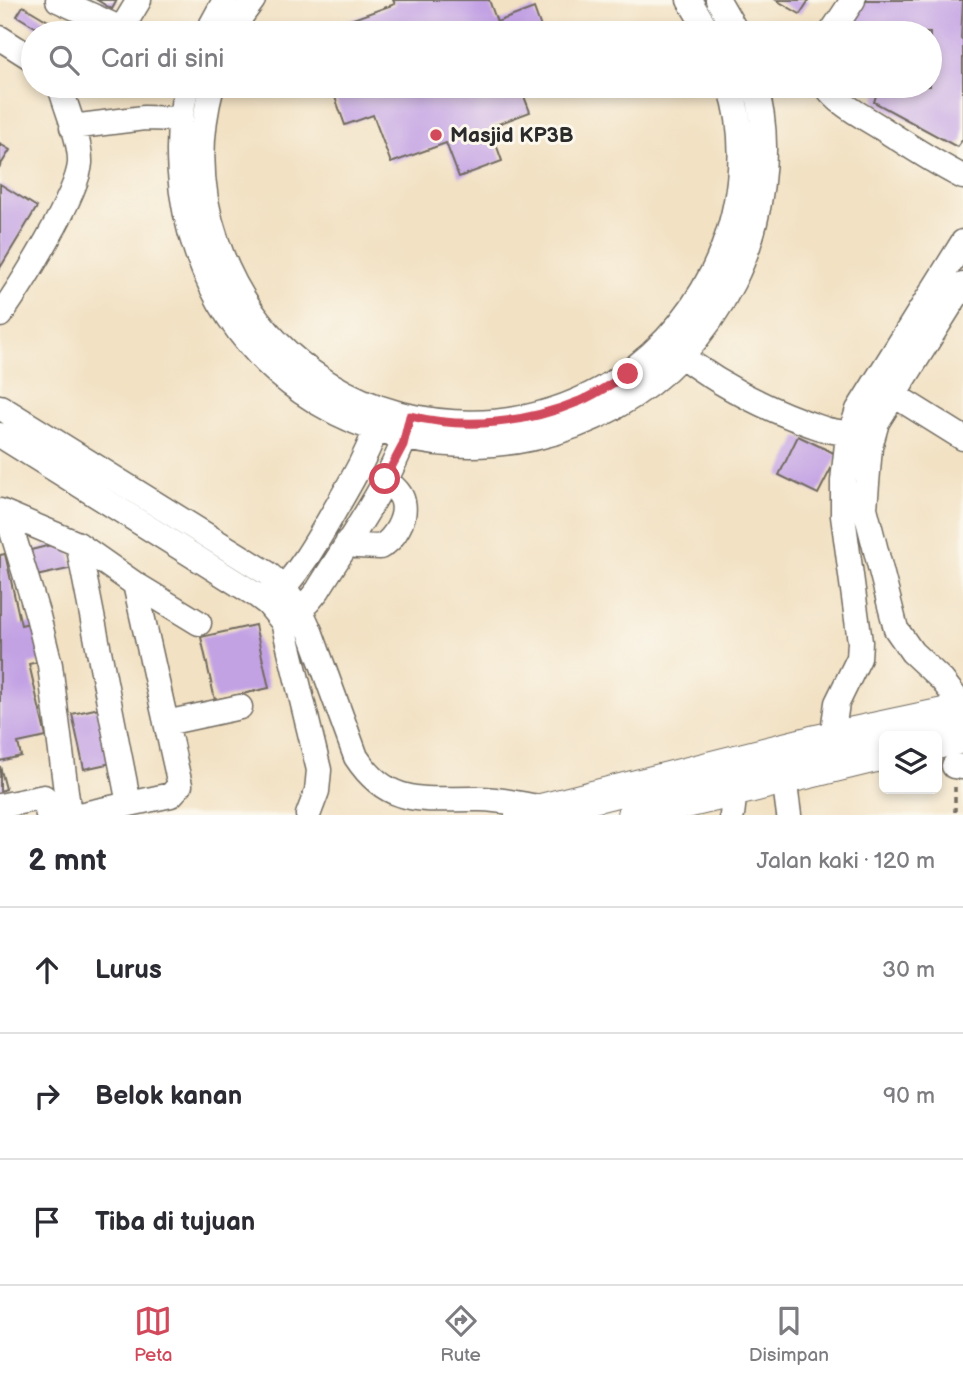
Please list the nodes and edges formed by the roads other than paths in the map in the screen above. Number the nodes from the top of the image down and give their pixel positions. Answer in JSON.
{"nodes":[{"id":1,"x":58,"y":0,"type":"edge"},
{"id":2,"x":139,"y":0,"type":"edge"},
{"id":3,"x":225,"y":0,"type":"edge"},
{"id":4,"x":253,"y":0,"type":"edge"},
{"id":5,"x":690,"y":0,"type":"edge"},
{"id":6,"x":718,"y":0,"type":"edge"},
{"id":7,"x":853,"y":0,"type":"edge"},
{"id":8,"x":103,"y":21,"type":"edge"},
{"id":9,"x":130,"y":21,"type":"edge"},
{"id":10,"x":214,"y":21,"type":"edge"},
{"id":11,"x":239,"y":21,"type":"edge"},
{"id":12,"x":702,"y":21,"type":"edge"},
{"id":13,"x":730,"y":21,"type":"edge"},
{"id":14,"x":839,"y":21,"type":"edge"},
{"id":15,"x":0,"y":38,"type":"edge"},
{"id":16,"x":21,"y":51,"type":"edge"},
{"id":17,"x":64,"y":98,"type":"edge"},
{"id":18,"x":185,"y":98,"type":"edge"},
{"id":19,"x":209,"y":98,"type":"edge"},
{"id":20,"x":732,"y":98,"type":"edge"},
{"id":21,"x":757,"y":98,"type":"edge"},
{"id":22,"x":836,"y":98,"type":"edge"},
{"id":23,"x":181,"y":119,"type":"junction"},
{"id":24,"x":72,"y":127,"type":"junction"},
{"id":25,"x":963,"y":177,"type":"edge"},
{"id":26,"x":963,"y":242,"type":"edge"},
{"id":27,"x":963,"y":285,"type":"edge"},
{"id":28,"x":2,"y":309,"type":"edge"},
{"id":29,"x":673,"y":349,"type":"junction"},
{"id":30,"x":894,"y":395,"type":"junction"},
{"id":31,"x":0,"y":407,"type":"edge"},
{"id":32,"x":379,"y":419,"type":"junction"},
{"id":33,"x":407,"y":427,"type":"junction"},
{"id":34,"x":0,"y":435,"type":"edge"},
{"id":35,"x":862,"y":435,"type":"junction"},
{"id":36,"x":963,"y":438,"type":"edge"},
{"id":37,"x":385,"y":479,"type":"junction"},
{"id":38,"x":4,"y":513,"type":"edge"},
{"id":39,"x":348,"y":541,"type":"junction"},
{"id":40,"x":78,"y":544,"type":"junction"},
{"id":41,"x":135,"y":584,"type":"junction"},
{"id":42,"x":283,"y":606,"type":"junction"},
{"id":43,"x":199,"y":624,"type":"dead end"},
{"id":44,"x":240,"y":707,"type":"dead end"},
{"id":45,"x":963,"y":708,"type":"edge"},
{"id":46,"x":166,"y":723,"type":"junction"},
{"id":47,"x":821,"y":750,"type":"junction"},
{"id":48,"x":879,"y":754,"type":"edge"},
{"id":49,"x":784,"y":778,"type":"junction"},
{"id":50,"x":734,"y":803,"type":"edge"},
{"id":51,"x":128,"y":804,"type":"junction"},
{"id":52,"x":0,"y":806,"type":"edge"},
{"id":53,"x":533,"y":812,"type":"edge"},
{"id":54,"x":48,"y":815,"type":"edge"},
{"id":55,"x":69,"y":815,"type":"edge"},
{"id":56,"x":79,"y":815,"type":"edge"},
{"id":57,"x":308,"y":815,"type":"edge"},
{"id":58,"x":634,"y":815,"type":"edge"},
{"id":59,"x":789,"y":815,"type":"edge"}],
"edges":[{"from":1,"to":8,"type":"street"},
{"from":2,"to":9,"type":"street"},
{"from":3,"to":10,"type":"street"},
{"from":4,"to":11,"type":"street"},
{"from":5,"to":12,"type":"street"},
{"from":6,"to":13,"type":"street"},
{"from":7,"to":14,"type":"street"},
{"from":15,"to":16,"type":"street"},
{"from":17,"to":24,"type":"street"},
{"from":18,"to":23,"type":"street"},
{"from":19,"to":32,"type":"street"},
{"from":20,"to":29,"type":"street"},
{"from":21,"to":29,"type":"street"},
{"from":22,"to":25,"type":"street"},
{"from":23,"to":24,"type":"street"},
{"from":23,"to":32,"type":"street"},
{"from":24,"to":28,"type":"street"},
{"from":26,"to":35,"type":"street"},
{"from":27,"to":30,"type":"street"},
{"from":29,"to":33,"type":"street"},
{"from":29,"to":35,"type":"street"},
{"from":30,"to":35,"type":"street"},
{"from":30,"to":36,"type":"street"},
{"from":31,"to":42,"type":"street"},
{"from":32,"to":33,"type":"street"},
{"from":32,"to":42,"type":"street"},
{"from":33,"to":37,"type":"street"},
{"from":34,"to":42,"type":"street"},
{"from":35,"to":45,"type":"street"},
{"from":35,"to":47,"type":"street"},
{"from":37,"to":39,"type":"street"},
{"from":37,"to":39,"type":"street"},
{"from":38,"to":40,"type":"street"},
{"from":38,"to":55,"type":"street"},
{"from":39,"to":42,"type":"street"},
{"from":40,"to":41,"type":"street"},
{"from":40,"to":51,"type":"street"},
{"from":41,"to":43,"type":"street"},
{"from":41,"to":46,"type":"street"},
{"from":42,"to":53,"type":"street"},
{"from":42,"to":57,"type":"street"},
{"from":44,"to":46,"type":"street"},
{"from":45,"to":47,"type":"main road"},
{"from":46,"to":51,"type":"street"},
{"from":47,"to":48,"type":"main road"},
{"from":47,"to":49,"type":"main road"},
{"from":47,"to":53,"type":"main road"},
{"from":49,"to":50,"type":"main road"},
{"from":49,"to":59,"type":"street"},
{"from":50,"to":58,"type":"main road"},
{"from":51,"to":56,"type":"street"},
{"from":52,"to":54,"type":"street"}]}
